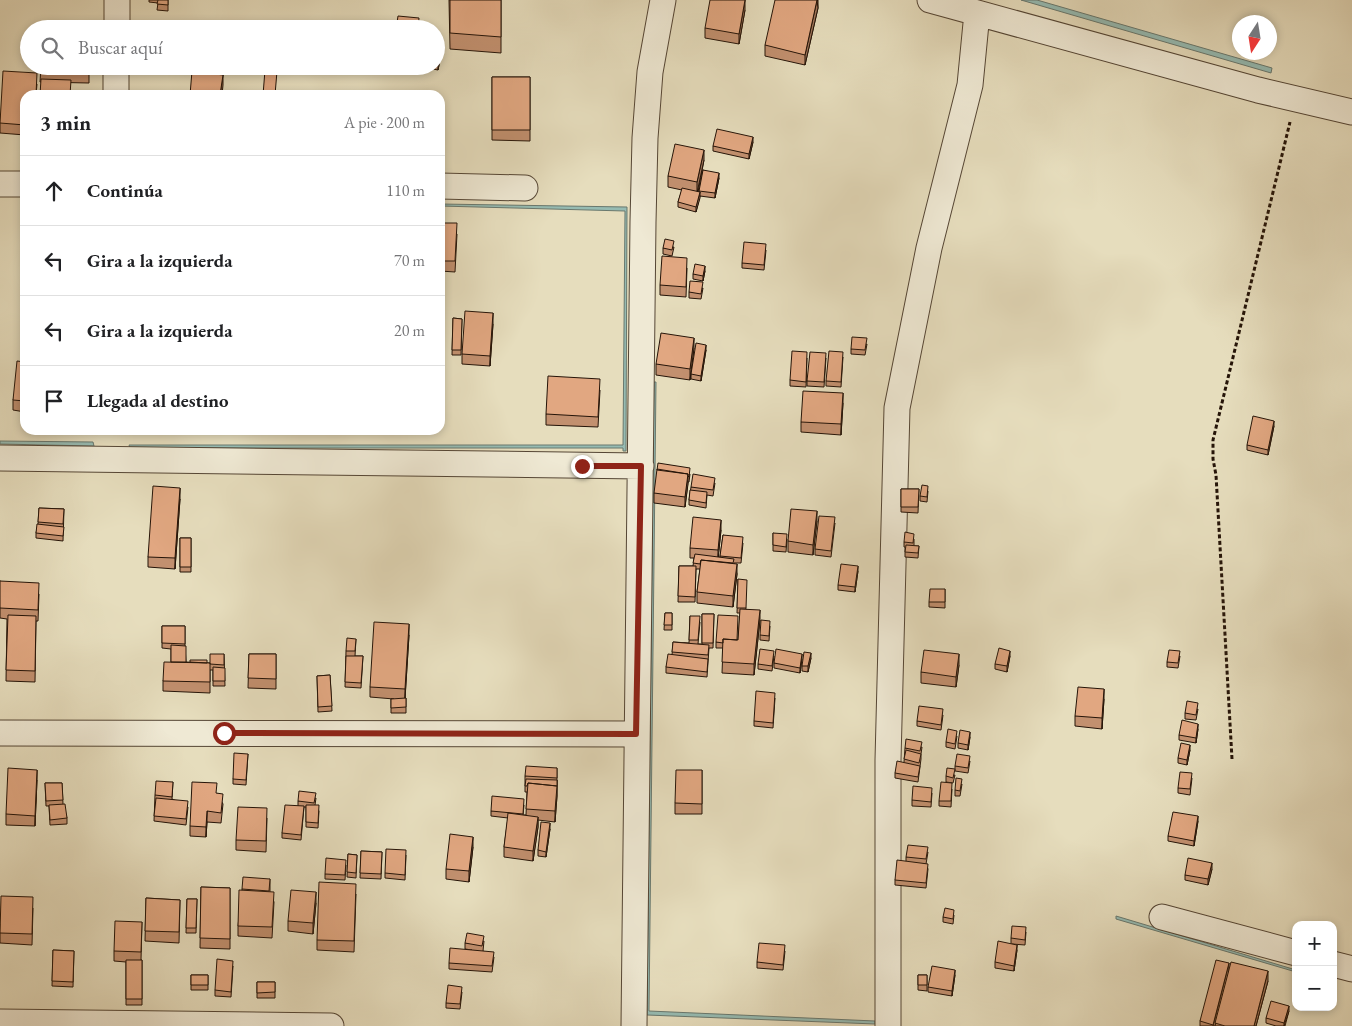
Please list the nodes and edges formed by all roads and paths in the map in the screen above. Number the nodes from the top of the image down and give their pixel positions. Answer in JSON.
{"nodes":[{"id":1,"x":117,"y":0,"type":"edge"},
{"id":2,"x":663,"y":0,"type":"edge"},
{"id":3,"x":930,"y":0,"type":"edge"},
{"id":4,"x":992,"y":10,"type":"edge"},
{"id":5,"x":117,"y":20,"type":"edge"},
{"id":6,"x":116,"y":75,"type":"edge"},
{"id":7,"x":116,"y":90,"type":"edge"},
{"id":8,"x":1296,"y":99,"type":"junction"},
{"id":9,"x":1352,"y":112,"type":"edge"},
{"id":10,"x":0,"y":184,"type":"edge"},
{"id":11,"x":20,"y":184,"type":"edge"},
{"id":12,"x":445,"y":186,"type":"edge"},
{"id":13,"x":525,"y":188,"type":"dead end"},
{"id":14,"x":0,"y":458,"type":"edge"},
{"id":15,"x":641,"y":466,"type":"junction"},
{"id":16,"x":0,"y":733,"type":"edge"},
{"id":17,"x":636,"y":734,"type":"junction"},
{"id":18,"x":1232,"y":759,"type":"dead end"},
{"id":19,"x":1162,"y":917,"type":"dead end"},
{"id":20,"x":1292,"y":953,"type":"edge"},
{"id":21,"x":1337,"y":965,"type":"edge"},
{"id":22,"x":1352,"y":969,"type":"edge"},
{"id":23,"x":0,"y":1022,"type":"edge"},
{"id":24,"x":125,"y":1025,"type":"edge"},
{"id":25,"x":332,"y":1026,"type":"edge"},
{"id":26,"x":634,"y":1026,"type":"edge"},
{"id":27,"x":888,"y":1026,"type":"edge"}],
"edges":[{"from":1,"to":5,"type":"street"},
{"from":2,"to":15,"type":"street"},
{"from":3,"to":4,"type":"street"},
{"from":4,"to":8,"type":"street"},
{"from":4,"to":27,"type":"street"},
{"from":6,"to":7,"type":"street"},
{"from":8,"to":9,"type":"street"},
{"from":8,"to":18,"type":"path"},
{"from":10,"to":11,"type":"street"},
{"from":12,"to":13,"type":"street"},
{"from":14,"to":15,"type":"street"},
{"from":15,"to":17,"type":"street"},
{"from":16,"to":17,"type":"street"},
{"from":17,"to":26,"type":"street"},
{"from":19,"to":20,"type":"street"},
{"from":21,"to":22,"type":"street"},
{"from":23,"to":24,"type":"street"},
{"from":24,"to":25,"type":"street"}]}
